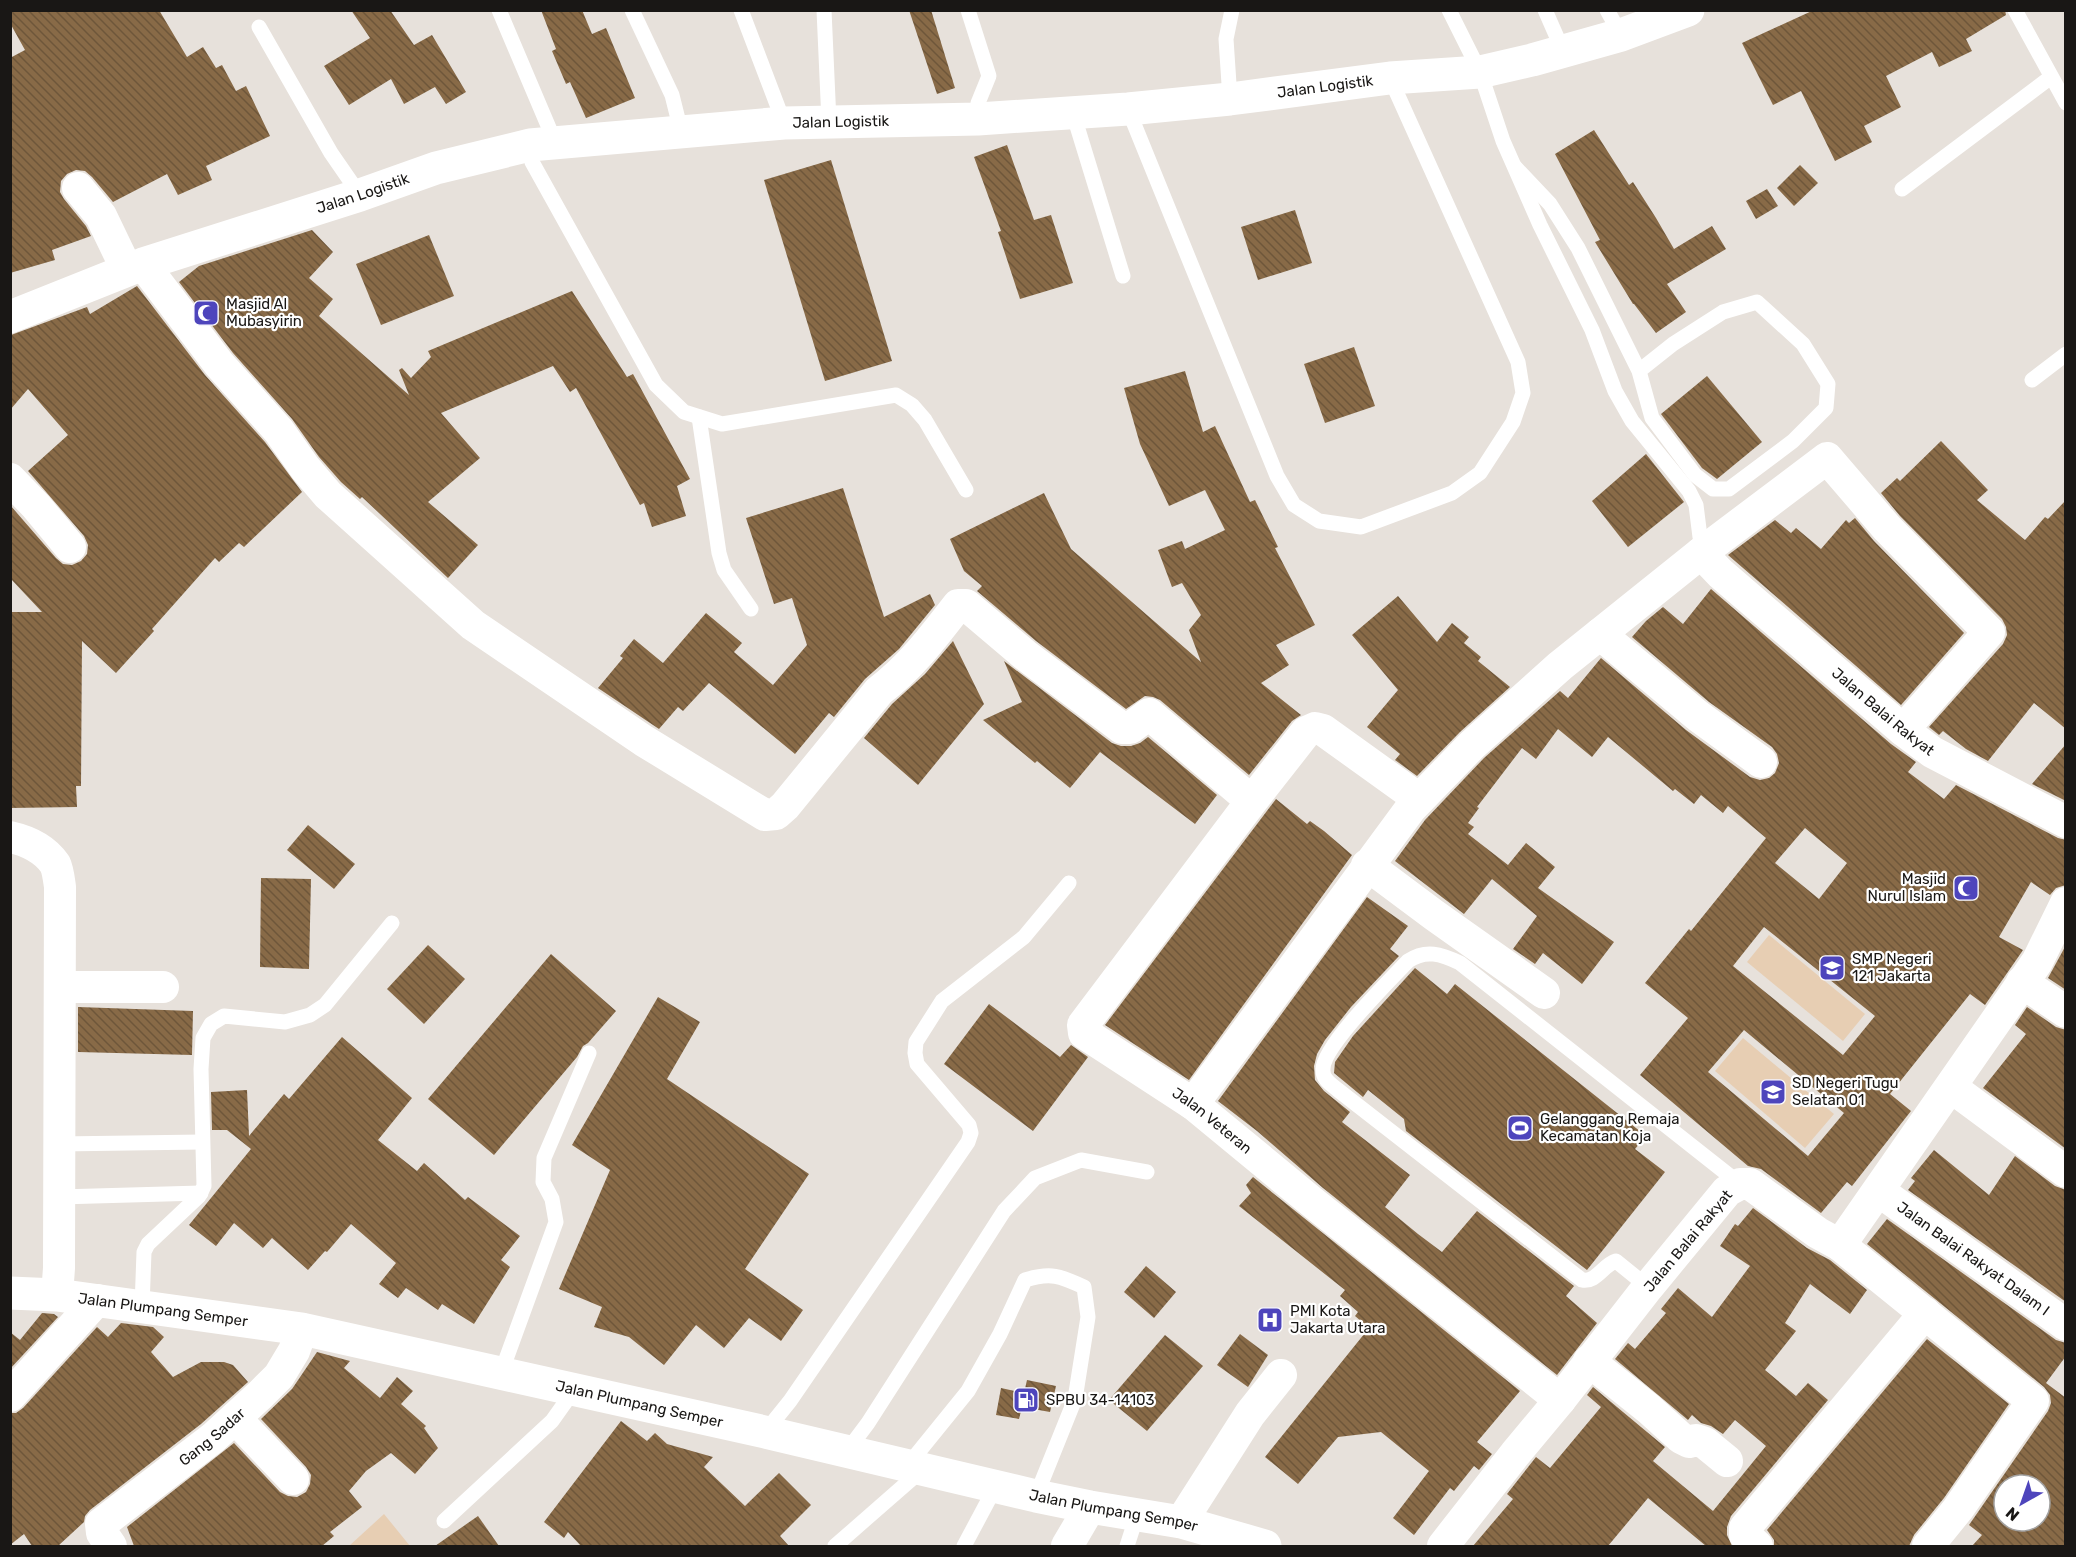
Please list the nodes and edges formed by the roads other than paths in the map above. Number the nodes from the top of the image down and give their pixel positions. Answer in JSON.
{"nodes":[{"id":1,"x":499,"y":10,"type":"edge"},
{"id":2,"x":632,"y":10,"type":"edge"},
{"id":3,"x":741,"y":10,"type":"edge"},
{"id":4,"x":824,"y":10,"type":"edge"},
{"id":5,"x":968,"y":10,"type":"edge"},
{"id":6,"x":1232,"y":10,"type":"edge"},
{"id":7,"x":1449,"y":10,"type":"edge"},
{"id":8,"x":1545,"y":10,"type":"edge"},
{"id":9,"x":1688,"y":10,"type":"edge"},
{"id":10,"x":2015,"y":10,"type":"edge"},
{"id":11,"x":1614,"y":23,"type":"edge"},
{"id":12,"x":259,"y":27,"type":"dead end"},
{"id":13,"x":1563,"y":51,"type":"junction"},
{"id":14,"x":1480,"y":72,"type":"junction"},
{"id":15,"x":2052,"y":77,"type":"junction"},
{"id":16,"x":1390,"y":78,"type":"junction"},
{"id":17,"x":1230,"y":99,"type":"junction"},
{"id":18,"x":2066,"y":103,"type":"edge"},
{"id":19,"x":1128,"y":109,"type":"junction"},
{"id":20,"x":1073,"y":113,"type":"junction"},
{"id":21,"x":978,"y":120,"type":"junction"},
{"id":22,"x":829,"y":122,"type":"junction"},
{"id":23,"x":784,"y":123,"type":"junction"},
{"id":24,"x":681,"y":131,"type":"junction"},
{"id":25,"x":542,"y":144,"type":"junction"},
{"id":26,"x":1515,"y":167,"type":"junction"},
{"id":27,"x":78,"y":188,"type":"dead end"},
{"id":28,"x":1902,"y":189,"type":"dead end"},
{"id":29,"x":360,"y":195,"type":"junction"},
{"id":30,"x":135,"y":267,"type":"junction"},
{"id":31,"x":1123,"y":276,"type":"dead end"},
{"id":32,"x":10,"y":317,"type":"edge"},
{"id":33,"x":2066,"y":354,"type":"edge"},
{"id":34,"x":1639,"y":371,"type":"junction"},
{"id":35,"x":2031,"y":380,"type":"dead end"},
{"id":36,"x":699,"y":417,"type":"junction"},
{"id":37,"x":10,"y":479,"type":"edge"},
{"id":38,"x":966,"y":490,"type":"dead end"},
{"id":39,"x":70,"y":547,"type":"dead end"},
{"id":40,"x":1707,"y":555,"type":"junction"},
{"id":41,"x":751,"y":609,"type":"dead end"},
{"id":42,"x":1600,"y":634,"type":"junction"},
{"id":43,"x":1903,"y":730,"type":"junction"},
{"id":44,"x":1761,"y":762,"type":"dead end"},
{"id":45,"x":1419,"y":799,"type":"junction"},
{"id":46,"x":1248,"y":802,"type":"junction"},
{"id":47,"x":2066,"y":822,"type":"edge"},
{"id":48,"x":10,"y":837,"type":"edge"},
{"id":49,"x":1367,"y":865,"type":"junction"},
{"id":50,"x":1069,"y":883,"type":"dead end"},
{"id":51,"x":2066,"y":903,"type":"edge"},
{"id":52,"x":392,"y":923,"type":"dead end"},
{"id":53,"x":2022,"y":982,"type":"junction"},
{"id":54,"x":61,"y":987,"type":"junction"},
{"id":55,"x":163,"y":987,"type":"dead end"},
{"id":56,"x":1544,"y":993,"type":"dead end"},
{"id":57,"x":2066,"y":1012,"type":"edge"},
{"id":58,"x":589,"y":1053,"type":"dead end"},
{"id":59,"x":1950,"y":1087,"type":"junction"},
{"id":60,"x":1193,"y":1104,"type":"junction"},
{"id":61,"x":202,"y":1142,"type":"junction"},
{"id":62,"x":59,"y":1144,"type":"junction"},
{"id":63,"x":1147,"y":1172,"type":"dead end"},
{"id":64,"x":2066,"y":1172,"type":"edge"},
{"id":65,"x":1740,"y":1184,"type":"junction"},
{"id":66,"x":1879,"y":1191,"type":"junction"},
{"id":67,"x":201,"y":1193,"type":"junction"},
{"id":68,"x":59,"y":1197,"type":"junction"},
{"id":69,"x":1840,"y":1245,"type":"junction"},
{"id":70,"x":1648,"y":1287,"type":"junction"},
{"id":71,"x":10,"y":1293,"type":"edge"},
{"id":72,"x":57,"y":1294,"type":"junction"},
{"id":73,"x":97,"y":1300,"type":"junction"},
{"id":74,"x":142,"y":1307,"type":"junction"},
{"id":75,"x":1925,"y":1313,"type":"junction"},
{"id":76,"x":2066,"y":1326,"type":"edge"},
{"id":77,"x":302,"y":1329,"type":"junction"},
{"id":78,"x":1589,"y":1361,"type":"junction"},
{"id":79,"x":501,"y":1374,"type":"junction"},
{"id":80,"x":1281,"y":1375,"type":"dead end"},
{"id":81,"x":574,"y":1390,"type":"junction"},
{"id":82,"x":10,"y":1396,"type":"edge"},
{"id":83,"x":1560,"y":1400,"type":"junction"},
{"id":84,"x":235,"y":1418,"type":"junction"},
{"id":85,"x":765,"y":1432,"type":"junction"},
{"id":86,"x":847,"y":1451,"type":"junction"},
{"id":87,"x":1727,"y":1461,"type":"dead end"},
{"id":88,"x":916,"y":1467,"type":"junction"},
{"id":89,"x":293,"y":1479,"type":"dead end"},
{"id":90,"x":996,"y":1486,"type":"junction"},
{"id":91,"x":1036,"y":1496,"type":"junction"},
{"id":92,"x":1090,"y":1508,"type":"junction"},
{"id":93,"x":1137,"y":1515,"type":"junction"},
{"id":94,"x":444,"y":1521,"type":"dead end"},
{"id":95,"x":1181,"y":1522,"type":"junction"},
{"id":96,"x":106,"y":1535,"type":"edge"},
{"id":97,"x":835,"y":1546,"type":"edge"},
{"id":98,"x":964,"y":1546,"type":"edge"},
{"id":99,"x":1067,"y":1546,"type":"edge"},
{"id":100,"x":1127,"y":1546,"type":"edge"},
{"id":101,"x":1265,"y":1546,"type":"edge"},
{"id":102,"x":1443,"y":1546,"type":"edge"},
{"id":103,"x":1757,"y":1546,"type":"edge"},
{"id":104,"x":1928,"y":1546,"type":"edge"}],
"edges":[{"from":1,"to":25,"type":"lane"},
{"from":2,"to":24,"type":"lane"},
{"from":3,"to":23,"type":"lane"},
{"from":4,"to":22,"type":"lane"},
{"from":5,"to":21,"type":"lane"},
{"from":6,"to":17,"type":"lane"},
{"from":7,"to":14,"type":"lane"},
{"from":8,"to":13,"type":"lane"},
{"from":9,"to":11,"type":"main road","name":"Jalan Logistik"},
{"from":10,"to":15,"type":"lane"},
{"from":11,"to":13,"type":"main road","name":"Jalan Logistik"},
{"from":12,"to":29,"type":"lane"},
{"from":13,"to":14,"type":"main road","name":"Jalan Logistik"},
{"from":14,"to":16,"type":"main road","name":"Jalan Logistik"},
{"from":14,"to":26,"type":"lane"},
{"from":15,"to":18,"type":"lane"},
{"from":15,"to":28,"type":"lane"},
{"from":16,"to":17,"type":"main road","name":"Jalan Logistik"},
{"from":16,"to":19,"type":"lane"},
{"from":17,"to":19,"type":"main road","name":"Jalan Logistik"},
{"from":19,"to":20,"type":"main road","name":"Jalan Logistik"},
{"from":20,"to":21,"type":"main road","name":"Jalan Logistik"},
{"from":20,"to":31,"type":"lane"},
{"from":21,"to":22,"type":"main road","name":"Jalan Logistik"},
{"from":22,"to":23,"type":"main road","name":"Jalan Logistik"},
{"from":23,"to":24,"type":"main road","name":"Jalan Logistik"},
{"from":24,"to":25,"type":"main road","name":"Jalan Logistik"},
{"from":25,"to":29,"type":"main road","name":"Jalan Logistik"},
{"from":25,"to":36,"type":"lane"},
{"from":26,"to":34,"type":"lane"},
{"from":26,"to":40,"type":"lane"},
{"from":27,"to":30,"type":"street"},
{"from":29,"to":30,"type":"main road","name":"Jalan Logistik"},
{"from":30,"to":32,"type":"main road","name":"Jalan Logistik"},
{"from":30,"to":46,"type":"street"},
{"from":33,"to":35,"type":"lane"},
{"from":34,"to":34,"type":"lane"},
{"from":36,"to":38,"type":"lane"},
{"from":36,"to":41,"type":"lane"},
{"from":37,"to":39,"type":"street"},
{"from":40,"to":42,"type":"street"},
{"from":40,"to":43,"type":"street","name":"Jalan Balai Rakyat"},
{"from":40,"to":43,"type":"street"},
{"from":42,"to":44,"type":"street"},
{"from":42,"to":45,"type":"street"},
{"from":43,"to":47,"type":"street","name":"Jalan Balai Rakyat"},
{"from":45,"to":46,"type":"street"},
{"from":45,"to":49,"type":"street"},
{"from":46,"to":60,"type":"street","name":"Jalan Veteran"},
{"from":48,"to":54,"type":"street"},
{"from":49,"to":56,"type":"street"},
{"from":49,"to":60,"type":"street"},
{"from":50,"to":85,"type":"lane"},
{"from":51,"to":53,"type":"street"},
{"from":52,"to":61,"type":"lane"},
{"from":53,"to":57,"type":"street"},
{"from":53,"to":59,"type":"street"},
{"from":54,"to":55,"type":"street"},
{"from":54,"to":62,"type":"street"},
{"from":58,"to":79,"type":"lane"},
{"from":59,"to":64,"type":"street"},
{"from":59,"to":66,"type":"street"},
{"from":60,"to":83,"type":"street","name":"Jalan Veteran"},
{"from":61,"to":62,"type":"lane"},
{"from":61,"to":67,"type":"lane"},
{"from":62,"to":68,"type":"street"},
{"from":63,"to":86,"type":"lane"},
{"from":65,"to":69,"type":"street","name":"Jalan Balai Rakyat"},
{"from":65,"to":70,"type":"street","name":"Jalan Balai Rakyat"},
{"from":65,"to":70,"type":"lane"},
{"from":66,"to":69,"type":"street"},
{"from":66,"to":76,"type":"street","name":"Jalan Balai Rakyat Dalam I"},
{"from":67,"to":68,"type":"lane"},
{"from":67,"to":74,"type":"lane"},
{"from":68,"to":72,"type":"street"},
{"from":69,"to":75,"type":"street","name":"Jalan Balai Rakyat"},
{"from":70,"to":78,"type":"street","name":"Jalan Balai Rakyat"},
{"from":71,"to":72,"type":"main road","name":"Jalan Plumpang Semper"},
{"from":72,"to":73,"type":"main road","name":"Jalan Plumpang Semper"},
{"from":73,"to":74,"type":"main road","name":"Jalan Plumpang Semper"},
{"from":73,"to":82,"type":"street"},
{"from":74,"to":77,"type":"main road","name":"Jalan Plumpang Semper"},
{"from":75,"to":103,"type":"street"},
{"from":75,"to":104,"type":"street","name":"Jalan Balai Rakyat"},
{"from":77,"to":79,"type":"main road","name":"Jalan Plumpang Semper"},
{"from":77,"to":84,"type":"street","name":"Gang Sadar"},
{"from":78,"to":83,"type":"street","name":"Jalan Balai Rakyat"},
{"from":78,"to":87,"type":"street"},
{"from":79,"to":81,"type":"main road","name":"Jalan Plumpang Semper"},
{"from":80,"to":95,"type":"street"},
{"from":81,"to":85,"type":"main road","name":"Jalan Plumpang Semper"},
{"from":81,"to":94,"type":"lane"},
{"from":83,"to":102,"type":"street","name":"Jalan Balai Rakyat"},
{"from":84,"to":89,"type":"street"},
{"from":84,"to":96,"type":"street","name":"Gang Sadar"},
{"from":85,"to":86,"type":"main road","name":"Jalan Plumpang Semper"},
{"from":86,"to":88,"type":"main road","name":"Jalan Plumpang Semper"},
{"from":88,"to":90,"type":"main road","name":"Jalan Plumpang Semper"},
{"from":88,"to":91,"type":"lane"},
{"from":88,"to":97,"type":"lane"},
{"from":90,"to":91,"type":"main road","name":"Jalan Plumpang Semper"},
{"from":90,"to":98,"type":"lane"},
{"from":91,"to":92,"type":"main road","name":"Jalan Plumpang Semper"},
{"from":92,"to":93,"type":"main road","name":"Jalan Plumpang Semper"},
{"from":92,"to":99,"type":"street"},
{"from":93,"to":95,"type":"main road","name":"Jalan Plumpang Semper"},
{"from":93,"to":100,"type":"lane"},
{"from":95,"to":101,"type":"main road","name":"Jalan Plumpang Semper"}]}
